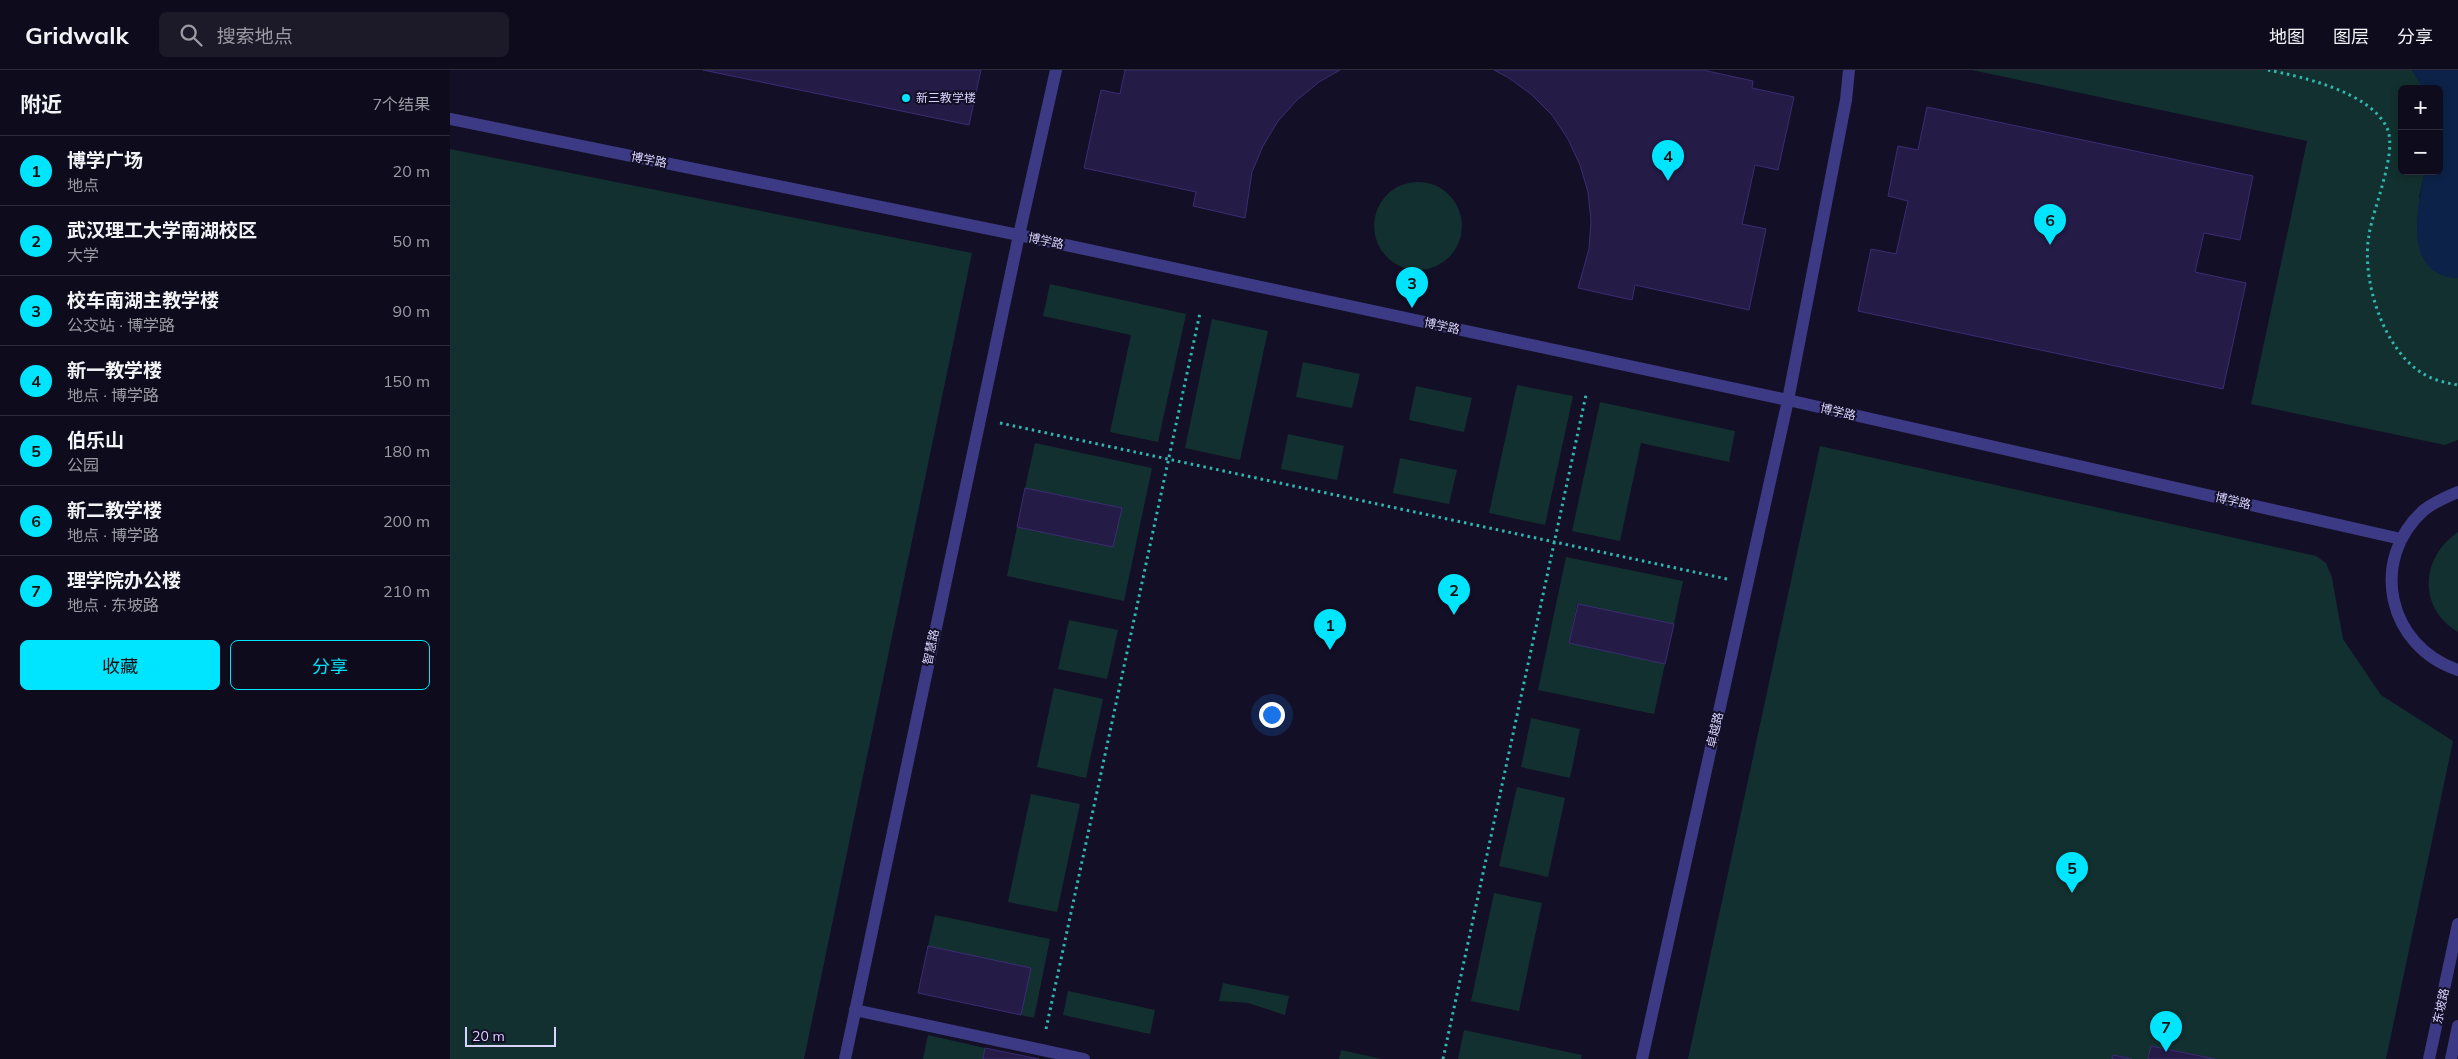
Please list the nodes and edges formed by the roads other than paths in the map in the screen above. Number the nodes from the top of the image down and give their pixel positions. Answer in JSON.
{"nodes":[{"id":1,"x":1056,"y":70,"type":"edge"},
{"id":2,"x":1849,"y":70,"type":"edge"},
{"id":3,"x":450,"y":119,"type":"edge"},
{"id":4,"x":1019,"y":235,"type":"junction"},
{"id":5,"x":1788,"y":400,"type":"junction"},
{"id":6,"x":2458,"y":492,"type":"edge"},
{"id":7,"x":2401,"y":539,"type":"junction"},
{"id":8,"x":2458,"y":670,"type":"edge"},
{"id":9,"x":2458,"y":924,"type":"edge"},
{"id":10,"x":855,"y":1010,"type":"junction"},
{"id":11,"x":2458,"y":1026,"type":"edge"},
{"id":12,"x":845,"y":1059,"type":"edge"},
{"id":13,"x":1084,"y":1059,"type":"edge"},
{"id":14,"x":1642,"y":1059,"type":"edge"},
{"id":15,"x":2430,"y":1059,"type":"edge"},
{"id":16,"x":2451,"y":1059,"type":"edge"}],
"edges":[{"from":1,"to":4,"type":"street","name":"智慧路"},
{"from":2,"to":5,"type":"street","name":"卓越路"},
{"from":3,"to":4,"type":"street","name":"博学路"},
{"from":4,"to":5,"type":"street","name":"博学路"},
{"from":4,"to":10,"type":"street","name":"智慧路"},
{"from":5,"to":7,"type":"street","name":"博学路"},
{"from":5,"to":14,"type":"street","name":"卓越路"},
{"from":6,"to":7,"type":"street"},
{"from":7,"to":8,"type":"street"},
{"from":9,"to":15,"type":"street","name":"东坡路"},
{"from":10,"to":12,"type":"street","name":"智慧路"},
{"from":10,"to":13,"type":"street"},
{"from":11,"to":16,"type":"street","name":"东坡路"}]}
